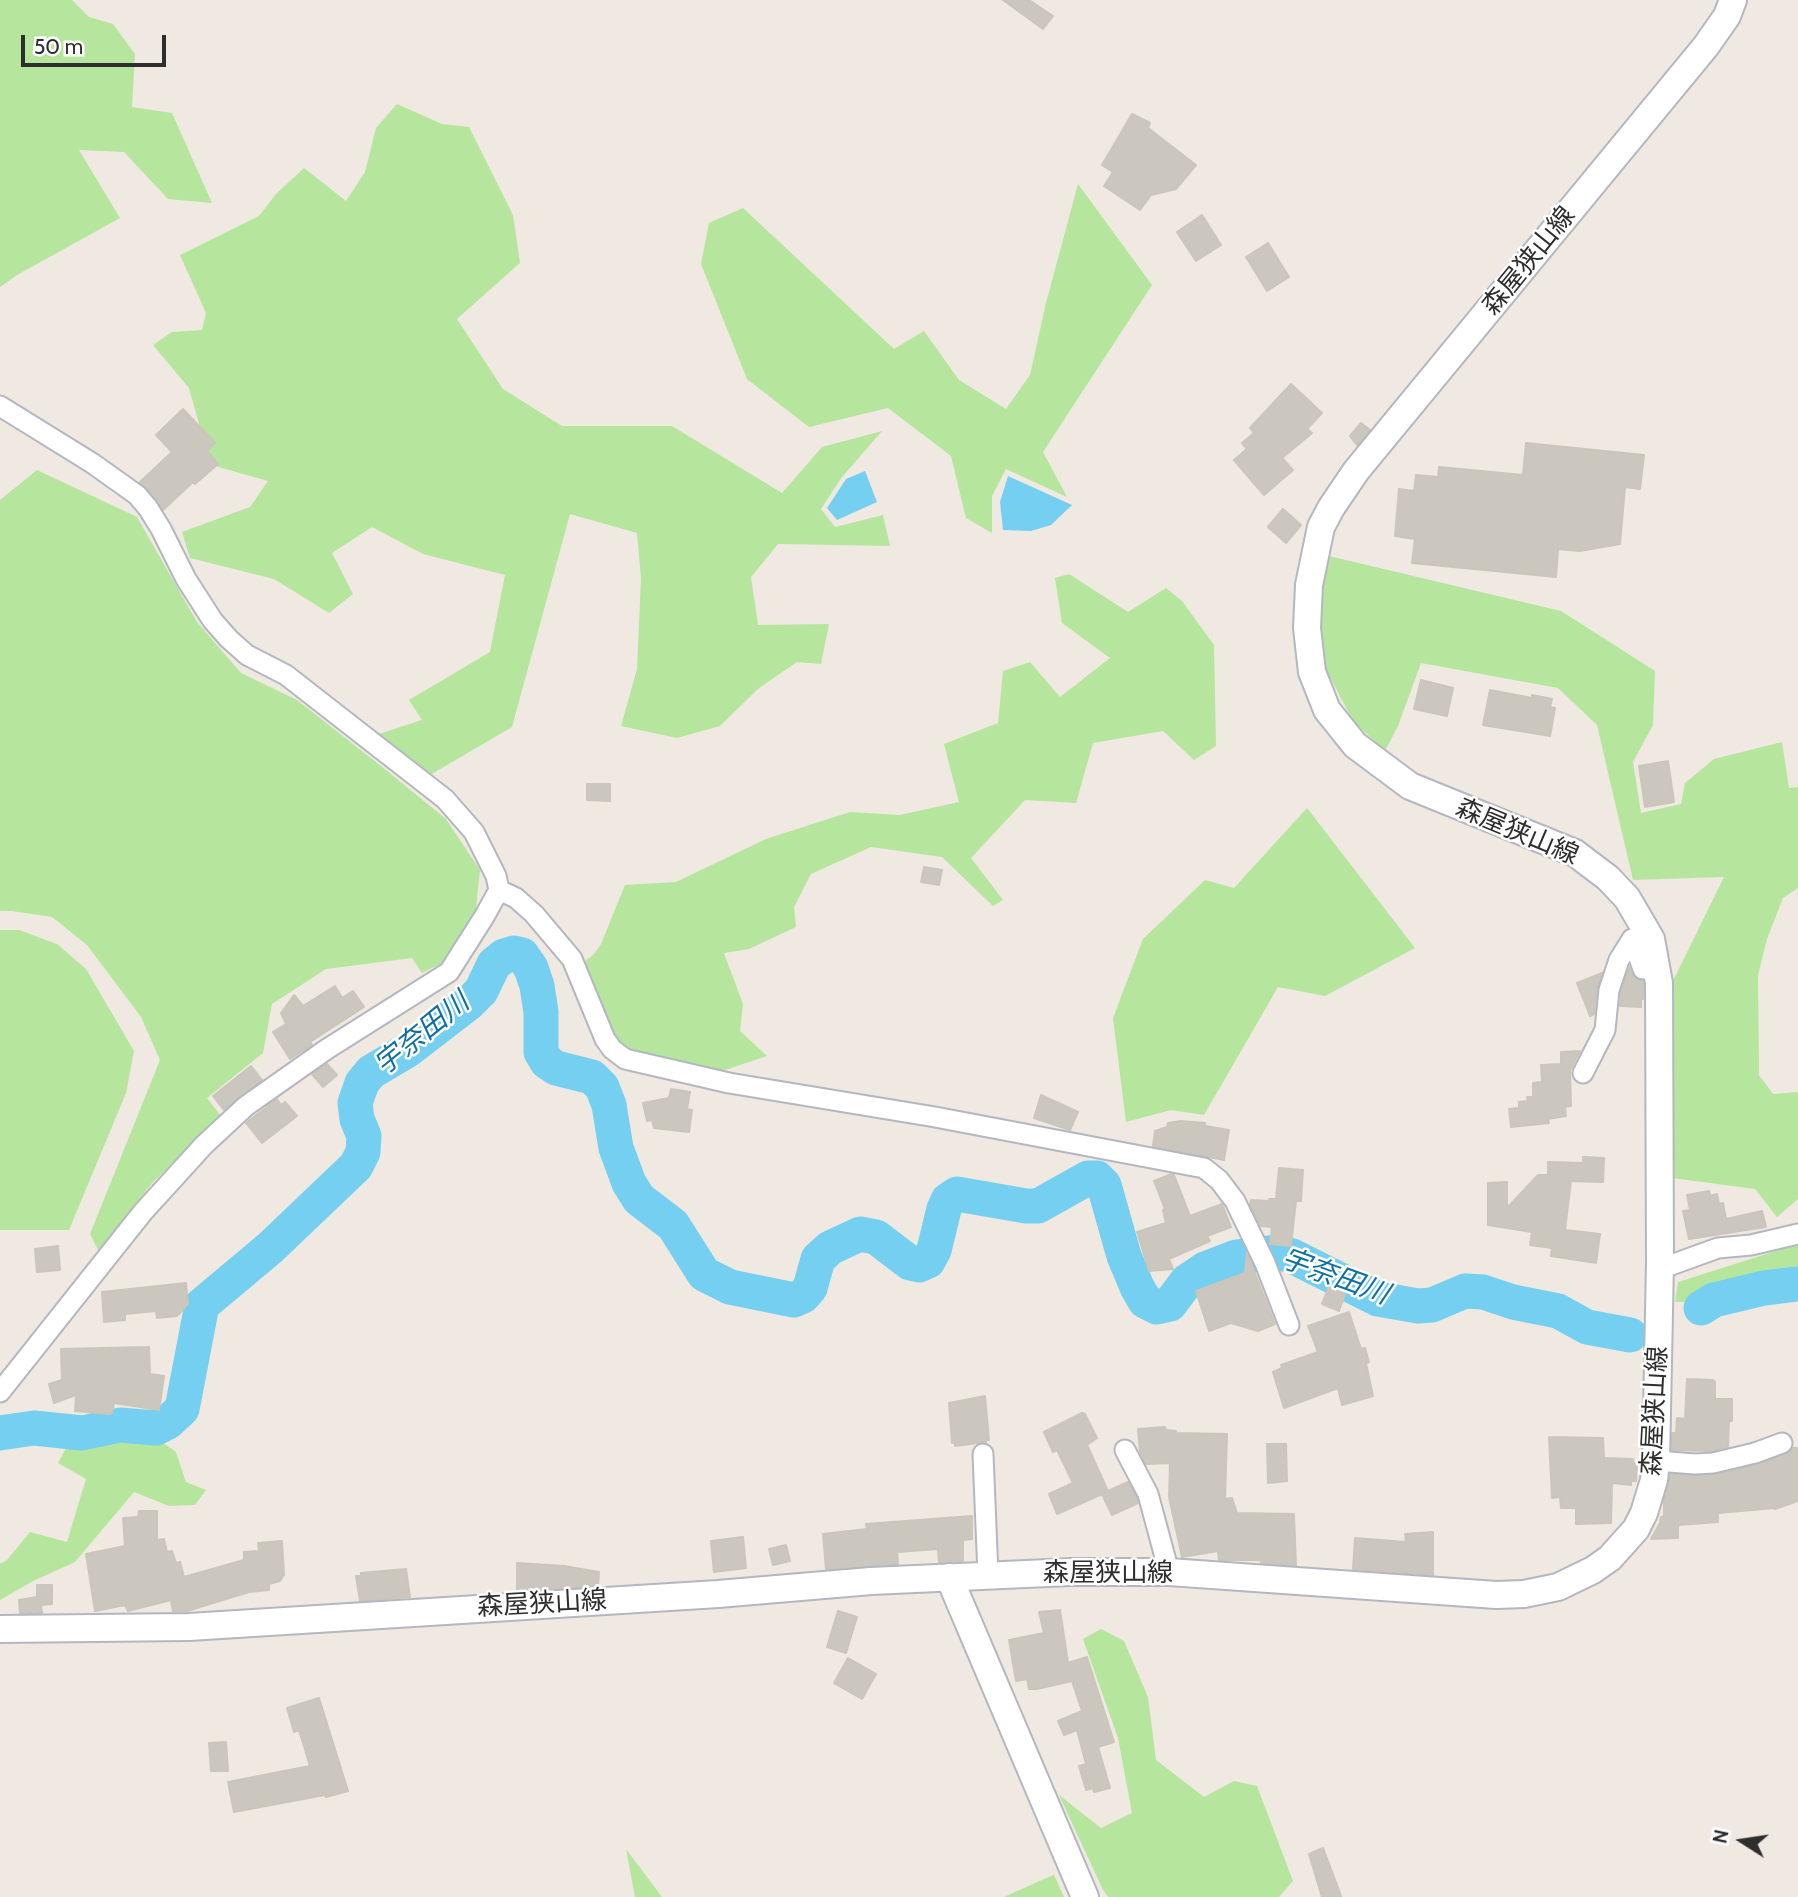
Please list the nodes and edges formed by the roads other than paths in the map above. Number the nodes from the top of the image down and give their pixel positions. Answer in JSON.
{"nodes":[{"id":1,"x":1733,"y":0,"type":"edge"},
{"id":2,"x":0,"y":407,"type":"edge"},
{"id":3,"x":499,"y":890,"type":"junction"},
{"id":4,"x":1658,"y":969,"type":"junction"},
{"id":5,"x":1583,"y":1073,"type":"dead end"},
{"id":6,"x":1798,"y":1234,"type":"edge"},
{"id":7,"x":1660,"y":1269,"type":"junction"},
{"id":8,"x":1289,"y":1325,"type":"dead end"},
{"id":9,"x":0,"y":1392,"type":"edge"},
{"id":10,"x":1782,"y":1443,"type":"dead end"},
{"id":11,"x":1125,"y":1450,"type":"dead end"},
{"id":12,"x":983,"y":1454,"type":"dead end"},
{"id":13,"x":1656,"y":1461,"type":"junction"},
{"id":14,"x":1169,"y":1572,"type":"junction"},
{"id":15,"x":988,"y":1575,"type":"junction"},
{"id":16,"x":949,"y":1577,"type":"junction"},
{"id":17,"x":0,"y":1629,"type":"edge"},
{"id":18,"x":1085,"y":1897,"type":"edge"}],
"edges":[{"from":1,"to":4,"type":"main road","name":"森屋狭山線"},
{"from":2,"to":3,"type":"street"},
{"from":3,"to":8,"type":"street"},
{"from":3,"to":9,"type":"street"},
{"from":4,"to":5,"type":"street"},
{"from":4,"to":7,"type":"main road","name":"森屋狭山線"},
{"from":6,"to":7,"type":"street"},
{"from":7,"to":13,"type":"main road","name":"森屋狭山線"},
{"from":10,"to":13,"type":"street"},
{"from":11,"to":14,"type":"street"},
{"from":12,"to":15,"type":"street"},
{"from":13,"to":14,"type":"main road","name":"森屋狭山線"},
{"from":14,"to":15,"type":"main road","name":"森屋狭山線"},
{"from":15,"to":16,"type":"main road","name":"森屋狭山線"},
{"from":16,"to":17,"type":"main road","name":"森屋狭山線"},
{"from":16,"to":18,"type":"main road"}]}
